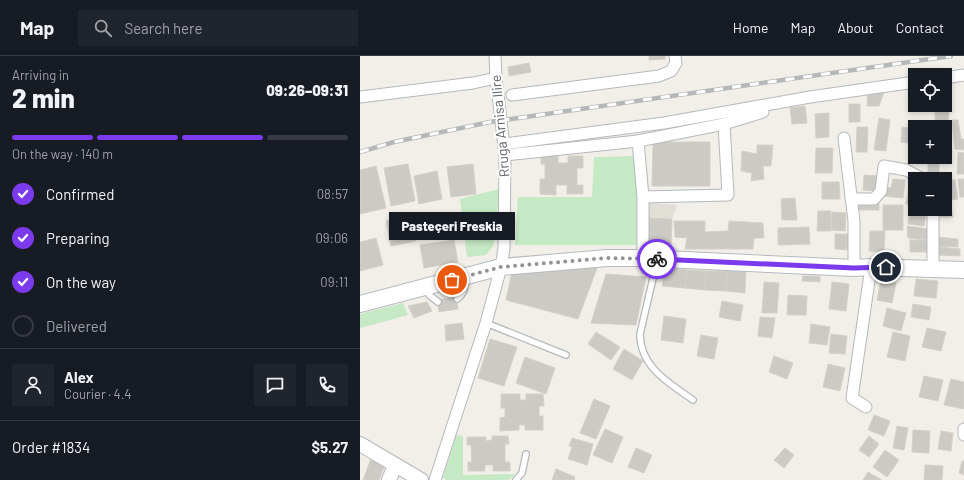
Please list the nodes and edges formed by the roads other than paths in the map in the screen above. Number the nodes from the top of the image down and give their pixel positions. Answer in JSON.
{"nodes":[{"id":1,"x":495,"y":56,"type":"edge"},
{"id":2,"x":675,"y":56,"type":"edge"},
{"id":3,"x":964,"y":75,"type":"edge"},
{"id":4,"x":952,"y":77,"type":"edge"},
{"id":5,"x":496,"y":78,"type":"junction"},
{"id":6,"x":908,"y":83,"type":"edge"},
{"id":7,"x":512,"y":95,"type":"dead end"},
{"id":8,"x":360,"y":97,"type":"edge"},
{"id":9,"x":763,"y":112,"type":"dead end"},
{"id":10,"x":724,"y":124,"type":"junction"},
{"id":11,"x":844,"y":138,"type":"dead end"},
{"id":12,"x":638,"y":141,"type":"junction"},
{"id":13,"x":504,"y":144,"type":"junction"},
{"id":14,"x":505,"y":155,"type":"junction"},
{"id":15,"x":910,"y":172,"type":"edge"},
{"id":16,"x":643,"y":197,"type":"junction"},
{"id":17,"x":850,"y":199,"type":"junction"},
{"id":18,"x":933,"y":216,"type":"edge"},
{"id":19,"x":650,"y":259,"type":"junction"},
{"id":20,"x":501,"y":267,"type":"junction"},
{"id":21,"x":871,"y":267,"type":"junction"},
{"id":22,"x":854,"y":268,"type":"junction"},
{"id":23,"x":933,"y":268,"type":"junction"},
{"id":24,"x":964,"y":270,"type":"edge"},
{"id":25,"x":464,"y":277,"type":"junction"},
{"id":26,"x":427,"y":287,"type":"junction"},
{"id":27,"x":457,"y":299,"type":"dead end"},
{"id":28,"x":438,"y":302,"type":"dead end"},
{"id":29,"x":360,"y":304,"type":"edge"},
{"id":30,"x":486,"y":323,"type":"junction"},
{"id":31,"x":566,"y":355,"type":"dead end"},
{"id":32,"x":693,"y":400,"type":"dead end"},
{"id":33,"x":866,"y":407,"type":"dead end"},
{"id":34,"x":964,"y":429,"type":"edge"},
{"id":35,"x":964,"y":434,"type":"edge"},
{"id":36,"x":360,"y":444,"type":"edge"},
{"id":37,"x":526,"y":454,"type":"dead end"},
{"id":38,"x":395,"y":464,"type":"junction"},
{"id":39,"x":389,"y":480,"type":"edge"},
{"id":40,"x":422,"y":480,"type":"edge"},
{"id":41,"x":434,"y":480,"type":"edge"},
{"id":42,"x":516,"y":480,"type":"edge"}],
"edges":[{"from":1,"to":5,"type":"street","name":"Rruga Arnisa Ilire"},
{"from":2,"to":7,"type":"street"},
{"from":3,"to":4,"type":"street"},
{"from":5,"to":8,"type":"street"},
{"from":5,"to":13,"type":"street","name":"Rruga Arnisa Ilire"},
{"from":6,"to":13,"type":"street"},
{"from":9,"to":10,"type":"street"},
{"from":10,"to":12,"type":"street"},
{"from":10,"to":16,"type":"street"},
{"from":11,"to":17,"type":"street"},
{"from":12,"to":14,"type":"street"},
{"from":12,"to":16,"type":"street"},
{"from":13,"to":14,"type":"street","name":"Rruga Arnisa Ilire"},
{"from":14,"to":20,"type":"street","name":"Rruga Arnisa Ilire"},
{"from":15,"to":17,"type":"street"},
{"from":16,"to":19,"type":"street"},
{"from":17,"to":22,"type":"street"},
{"from":18,"to":23,"type":"street"},
{"from":19,"to":20,"type":"main road"},
{"from":19,"to":22,"type":"main road"},
{"from":19,"to":32,"type":"lane"},
{"from":20,"to":25,"type":"main road"},
{"from":20,"to":30,"type":"street","name":"Rruga Arnisa Ilire"},
{"from":21,"to":22,"type":"main road"},
{"from":21,"to":23,"type":"main road"},
{"from":21,"to":33,"type":"street"},
{"from":23,"to":24,"type":"main road"},
{"from":25,"to":26,"type":"main road"},
{"from":25,"to":27,"type":"lane"},
{"from":26,"to":28,"type":"lane"},
{"from":26,"to":29,"type":"main road"},
{"from":30,"to":31,"type":"lane"},
{"from":30,"to":41,"type":"street","name":"Rruga Arnisa Ilire"},
{"from":34,"to":35,"type":"street"},
{"from":36,"to":38,"type":"street"},
{"from":37,"to":42,"type":"lane"},
{"from":38,"to":39,"type":"street"},
{"from":38,"to":40,"type":"street"}]}
